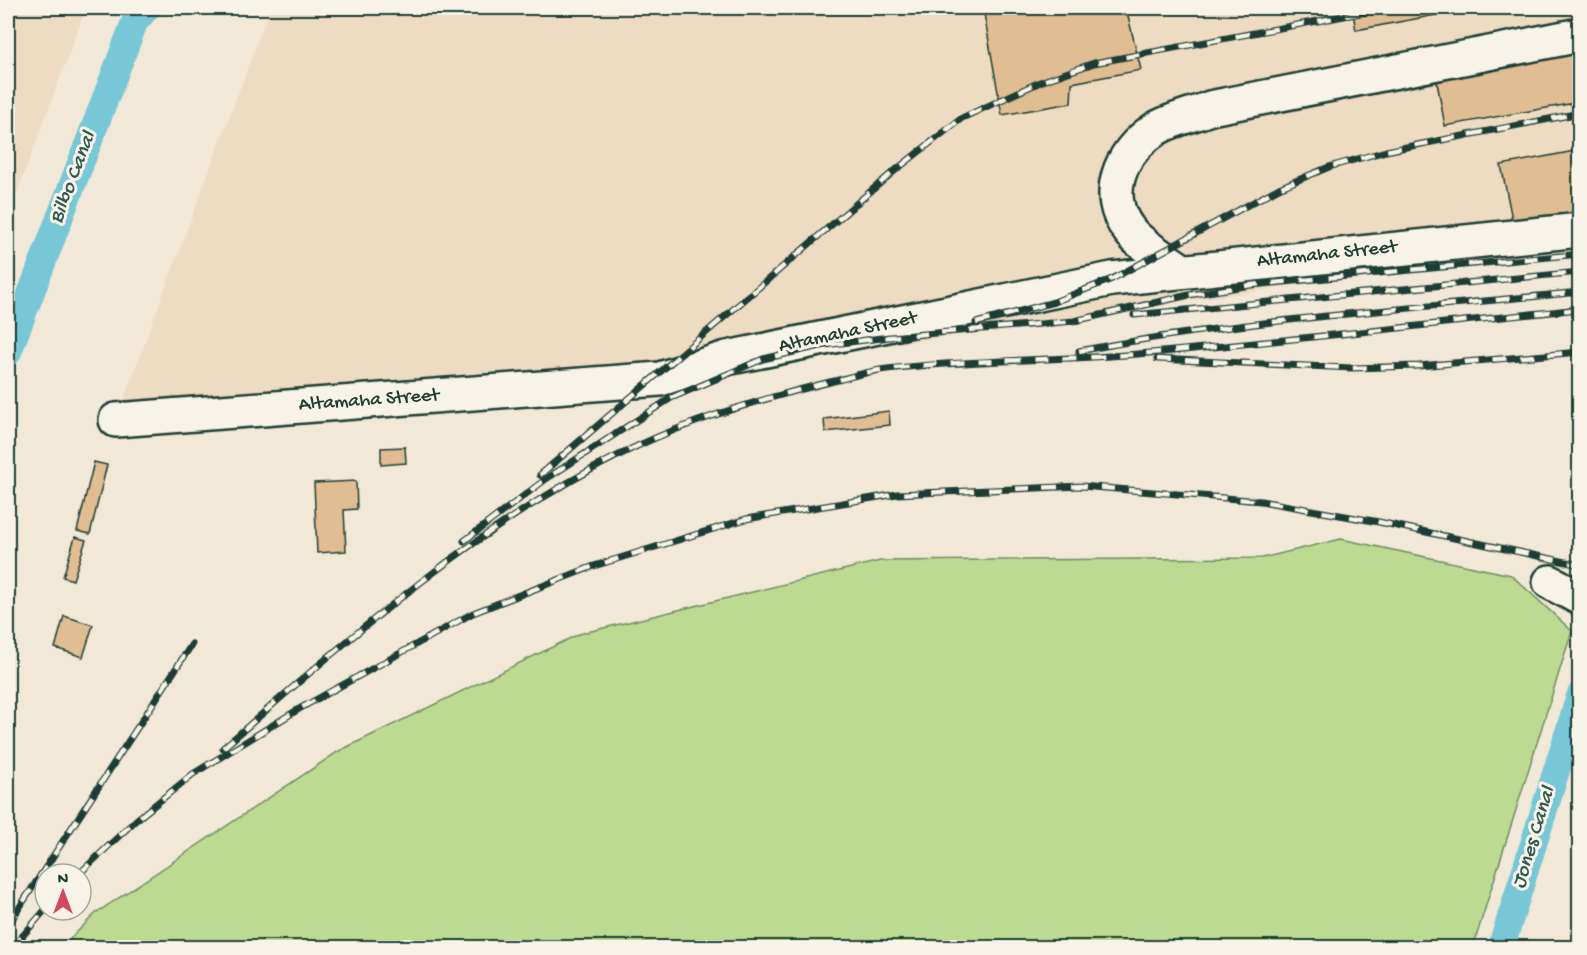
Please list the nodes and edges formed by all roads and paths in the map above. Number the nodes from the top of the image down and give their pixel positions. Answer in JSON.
{"nodes":[{"id":1,"x":1580,"y":35,"type":"edge"},
{"id":2,"x":1580,"y":230,"type":"edge"},
{"id":3,"x":1181,"y":270,"type":"junction"},
{"id":4,"x":116,"y":420,"type":"dead end"},
{"id":5,"x":1550,"y":582,"type":"dead end"},
{"id":6,"x":1580,"y":598,"type":"edge"}],
"edges":[{"from":1,"to":3,"type":"street"},
{"from":2,"to":3,"type":"street","name":"Altamaha Street"},
{"from":3,"to":4,"type":"street","name":"Altamaha Street"},
{"from":5,"to":6,"type":"street"}]}
